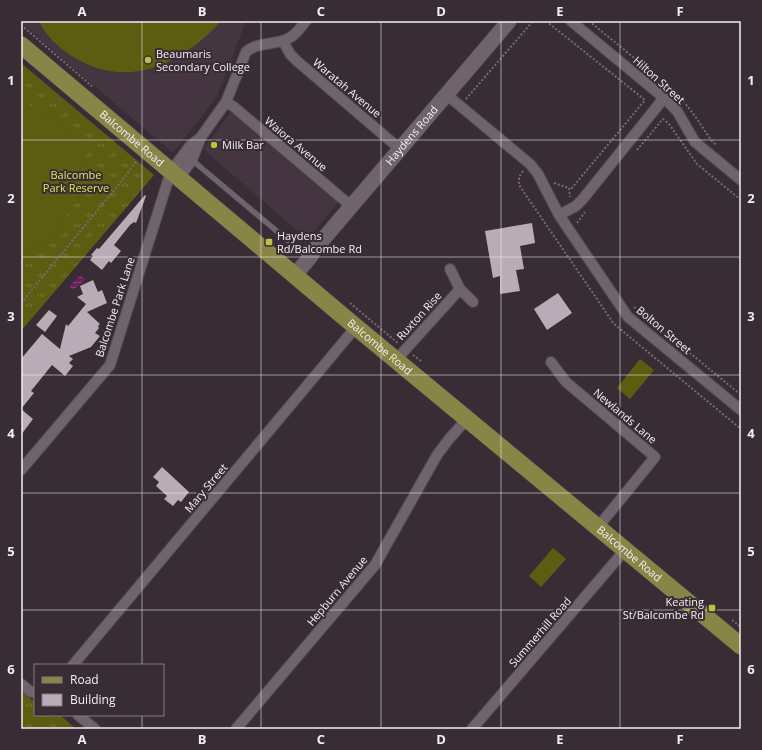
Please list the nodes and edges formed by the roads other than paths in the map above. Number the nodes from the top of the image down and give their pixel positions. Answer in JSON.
{"nodes":[{"id":1,"x":306,"y":21,"type":"edge"},
{"id":2,"x":509,"y":21,"type":"edge"},
{"id":3,"x":571,"y":21,"type":"edge"},
{"id":4,"x":283,"y":41,"type":"junction"},
{"id":5,"x":21,"y":44,"type":"edge"},
{"id":6,"x":447,"y":95,"type":"junction"},
{"id":7,"x":664,"y":98,"type":"junction"},
{"id":8,"x":226,"y":102,"type":"junction"},
{"id":9,"x":201,"y":137,"type":"junction"},
{"id":10,"x":400,"y":148,"type":"junction"},
{"id":11,"x":192,"y":160,"type":"junction"},
{"id":12,"x":175,"y":175,"type":"junction"},
{"id":13,"x":741,"y":180,"type":"edge"},
{"id":14,"x":351,"y":206,"type":"junction"},
{"id":15,"x":563,"y":213,"type":"junction"},
{"id":16,"x":309,"y":252,"type":"junction"},
{"id":17,"x":450,"y":269,"type":"dead end"},
{"id":18,"x":292,"y":273,"type":"junction"},
{"id":19,"x":460,"y":289,"type":"junction"},
{"id":20,"x":473,"y":302,"type":"dead end"},
{"id":21,"x":356,"y":327,"type":"junction"},
{"id":22,"x":401,"y":354,"type":"junction"},
{"id":23,"x":551,"y":362,"type":"dead end"},
{"id":24,"x":741,"y":410,"type":"edge"},
{"id":25,"x":467,"y":419,"type":"junction"},
{"id":26,"x":21,"y":470,"type":"edge"},
{"id":27,"x":598,"y":527,"type":"junction"},
{"id":28,"x":625,"y":550,"type":"junction"},
{"id":29,"x":741,"y":646,"type":"edge"},
{"id":30,"x":74,"y":664,"type":"edge"},
{"id":31,"x":21,"y":684,"type":"edge"},
{"id":32,"x":34,"y":693,"type":"edge"},
{"id":33,"x":79,"y":716,"type":"edge"},
{"id":34,"x":95,"y":729,"type":"edge"},
{"id":35,"x":236,"y":729,"type":"edge"},
{"id":36,"x":472,"y":729,"type":"edge"}],
"edges":[{"from":1,"to":4,"type":"street"},
{"from":2,"to":6,"type":"street","name":"Haydens Road"},
{"from":3,"to":7,"type":"street","name":"Hilton Street"},
{"from":4,"to":8,"type":"street"},
{"from":4,"to":10,"type":"street","name":"Waratah Avenue"},
{"from":5,"to":12,"type":"main road","name":"Balcombe Road"},
{"from":6,"to":10,"type":"street","name":"Haydens Road"},
{"from":6,"to":15,"type":"street","name":"Bolton Street"},
{"from":7,"to":13,"type":"street","name":"Hilton Street"},
{"from":7,"to":15,"type":"street"},
{"from":8,"to":9,"type":"street"},
{"from":8,"to":14,"type":"street","name":"Waiora Avenue"},
{"from":9,"to":11,"type":"street"},
{"from":9,"to":12,"type":"street"},
{"from":10,"to":14,"type":"street","name":"Haydens Road"},
{"from":11,"to":12,"type":"street"},
{"from":11,"to":16,"type":"lane"},
{"from":12,"to":18,"type":"main road","name":"Balcombe Road"},
{"from":12,"to":26,"type":"street","name":"Balcombe Park Lane"},
{"from":14,"to":16,"type":"street","name":"Haydens Road"},
{"from":15,"to":24,"type":"street","name":"Bolton Street"},
{"from":16,"to":18,"type":"street","name":"Haydens Road"},
{"from":17,"to":19,"type":"street"},
{"from":18,"to":21,"type":"main road","name":"Balcombe Road"},
{"from":19,"to":20,"type":"street"},
{"from":19,"to":22,"type":"street","name":"Ruxton Rise"},
{"from":21,"to":22,"type":"main road","name":"Balcombe Road"},
{"from":21,"to":30,"type":"street","name":"Mary Street"},
{"from":22,"to":25,"type":"main road","name":"Balcombe Road"},
{"from":23,"to":27,"type":"street","name":"Newlands Lane"},
{"from":25,"to":27,"type":"main road","name":"Balcombe Road"},
{"from":25,"to":35,"type":"street","name":"Hepburn Avenue"},
{"from":27,"to":28,"type":"main road","name":"Balcombe Road"},
{"from":28,"to":29,"type":"main road","name":"Balcombe Road"},
{"from":28,"to":36,"type":"street","name":"Summerhill Road"},
{"from":31,"to":32,"type":"street"},
{"from":33,"to":34,"type":"street"}]}
